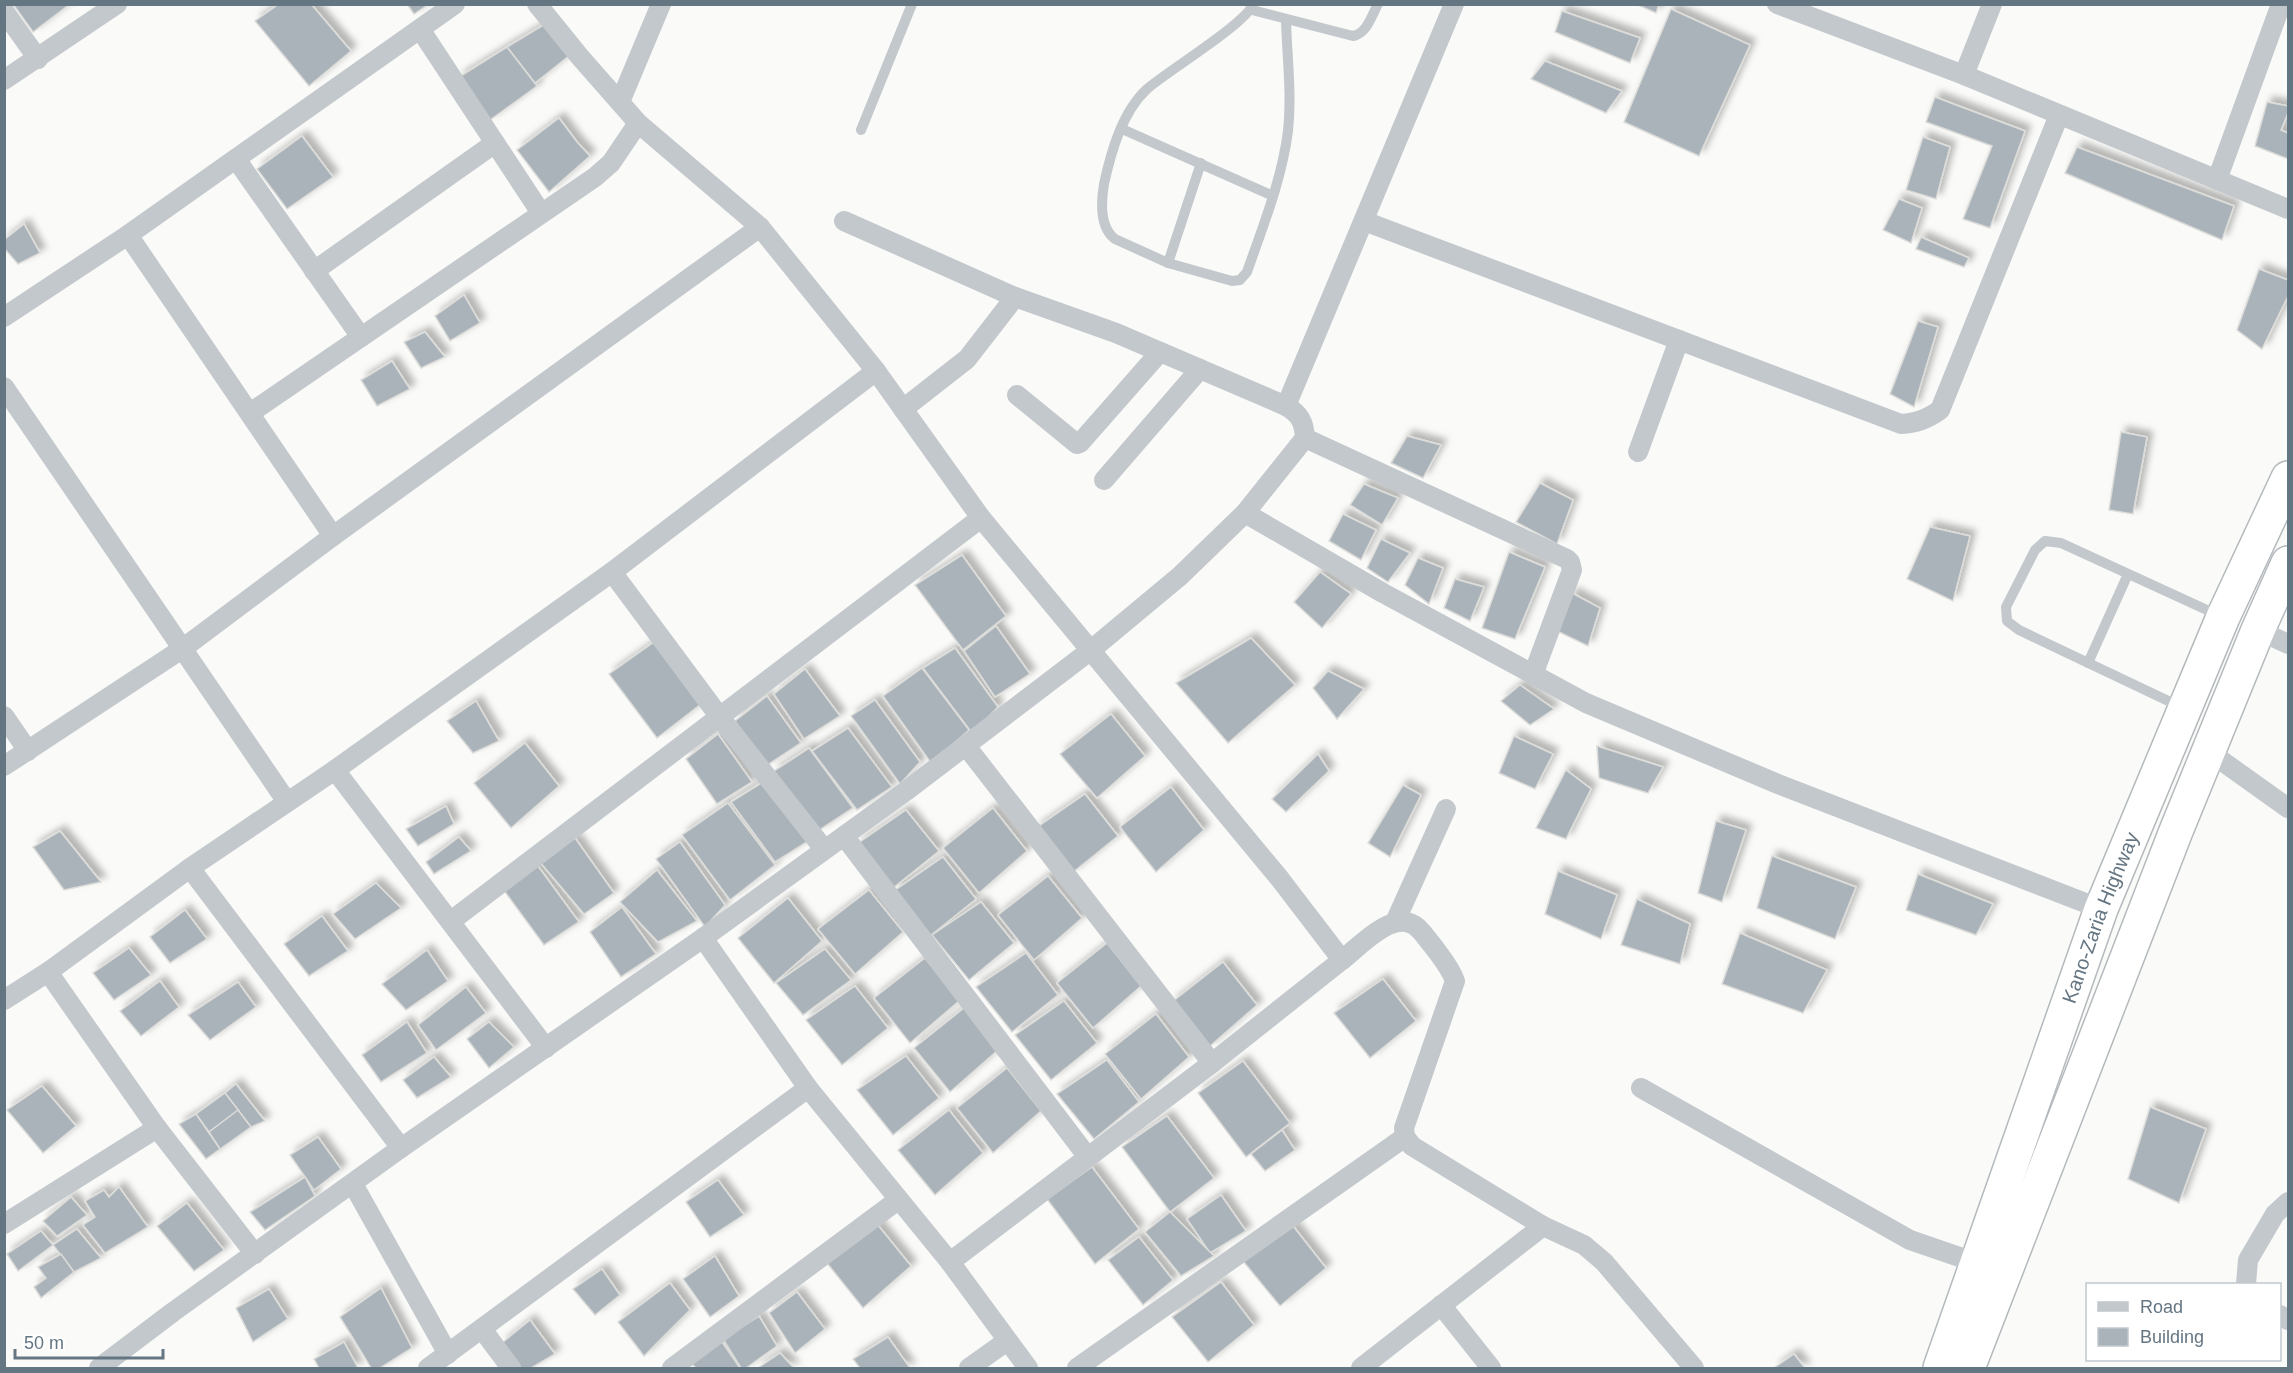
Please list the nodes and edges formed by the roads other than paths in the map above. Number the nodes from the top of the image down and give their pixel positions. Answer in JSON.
{"nodes":[{"id":1,"x":117,"y":4,"type":"edge"},
{"id":2,"x":455,"y":4,"type":"edge"},
{"id":3,"x":537,"y":4,"type":"edge"},
{"id":4,"x":661,"y":4,"type":"edge"},
{"id":5,"x":912,"y":4,"type":"edge"},
{"id":6,"x":1378,"y":4,"type":"edge"},
{"id":7,"x":1454,"y":4,"type":"edge"},
{"id":8,"x":1777,"y":4,"type":"edge"},
{"id":9,"x":1992,"y":4,"type":"edge"},
{"id":10,"x":2282,"y":4,"type":"edge"},
{"id":11,"x":1253,"y":7,"type":"edge"},
{"id":12,"x":4,"y":11,"type":"edge"},
{"id":13,"x":1286,"y":20,"type":"junction"},
{"id":14,"x":420,"y":29,"type":"junction"},
{"id":15,"x":38,"y":58,"type":"junction"},
{"id":16,"x":1964,"y":75,"type":"junction"},
{"id":17,"x":4,"y":80,"type":"edge"},
{"id":18,"x":620,"y":102,"type":"junction"},
{"id":19,"x":2059,"y":115,"type":"junction"},
{"id":20,"x":639,"y":123,"type":"junction"},
{"id":21,"x":1122,"y":129,"type":"junction"},
{"id":22,"x":861,"y":130,"type":"dead end"},
{"id":23,"x":495,"y":143,"type":"junction"},
{"id":24,"x":236,"y":159,"type":"junction"},
{"id":25,"x":1201,"y":163,"type":"junction"},
{"id":26,"x":2217,"y":180,"type":"junction"},
{"id":27,"x":1273,"y":196,"type":"junction"},
{"id":28,"x":2289,"y":209,"type":"edge"},
{"id":29,"x":542,"y":213,"type":"junction"},
{"id":30,"x":844,"y":221,"type":"dead end"},
{"id":31,"x":1364,"y":221,"type":"junction"},
{"id":32,"x":760,"y":227,"type":"junction"},
{"id":33,"x":128,"y":234,"type":"junction"},
{"id":34,"x":1168,"y":263,"type":"junction"},
{"id":35,"x":314,"y":271,"type":"junction"},
{"id":36,"x":1015,"y":297,"type":"junction"},
{"id":37,"x":4,"y":317,"type":"edge"},
{"id":38,"x":361,"y":337,"type":"junction"},
{"id":39,"x":1679,"y":340,"type":"junction"},
{"id":40,"x":1160,"y":352,"type":"junction"},
{"id":41,"x":1200,"y":369,"type":"junction"},
{"id":42,"x":876,"y":371,"type":"junction"},
{"id":43,"x":4,"y":387,"type":"edge"},
{"id":44,"x":1017,"y":395,"type":"dead end"},
{"id":45,"x":1286,"y":406,"type":"junction"},
{"id":46,"x":903,"y":409,"type":"junction"},
{"id":47,"x":250,"y":413,"type":"junction"},
{"id":48,"x":1305,"y":438,"type":"junction"},
{"id":49,"x":1638,"y":452,"type":"dead end"},
{"id":50,"x":2289,"y":478,"type":"edge"},
{"id":51,"x":1104,"y":480,"type":"dead end"},
{"id":52,"x":1245,"y":513,"type":"junction"},
{"id":53,"x":981,"y":518,"type":"junction"},
{"id":54,"x":333,"y":536,"type":"junction"},
{"id":55,"x":2289,"y":562,"type":"edge"},
{"id":56,"x":612,"y":572,"type":"junction"},
{"id":57,"x":2128,"y":574,"type":"junction"},
{"id":58,"x":2223,"y":617,"type":"junction"},
{"id":59,"x":2258,"y":630,"type":"junction"},
{"id":60,"x":2289,"y":644,"type":"edge"},
{"id":61,"x":182,"y":649,"type":"junction"},
{"id":62,"x":1091,"y":650,"type":"junction"},
{"id":63,"x":2088,"y":663,"type":"junction"},
{"id":64,"x":1533,"y":675,"type":"junction"},
{"id":65,"x":2184,"y":709,"type":"junction"},
{"id":66,"x":4,"y":716,"type":"edge"},
{"id":67,"x":719,"y":716,"type":"junction"},
{"id":68,"x":966,"y":746,"type":"junction"},
{"id":69,"x":28,"y":751,"type":"junction"},
{"id":70,"x":2208,"y":751,"type":"junction"},
{"id":71,"x":4,"y":766,"type":"edge"},
{"id":72,"x":335,"y":770,"type":"junction"},
{"id":73,"x":287,"y":802,"type":"junction"},
{"id":74,"x":2289,"y":808,"type":"edge"},
{"id":75,"x":1446,"y":809,"type":"dead end"},
{"id":76,"x":844,"y":836,"type":"junction"},
{"id":77,"x":824,"y":849,"type":"junction"},
{"id":78,"x":190,"y":868,"type":"junction"},
{"id":79,"x":2101,"y":909,"type":"junction"},
{"id":80,"x":451,"y":921,"type":"junction"},
{"id":81,"x":1395,"y":922,"type":"junction"},
{"id":82,"x":703,"y":938,"type":"junction"},
{"id":83,"x":1342,"y":960,"type":"junction"},
{"id":84,"x":48,"y":972,"type":"junction"},
{"id":85,"x":4,"y":1000,"type":"edge"},
{"id":86,"x":546,"y":1048,"type":"junction"},
{"id":87,"x":1212,"y":1063,"type":"junction"},
{"id":88,"x":808,"y":1088,"type":"junction"},
{"id":89,"x":1641,"y":1088,"type":"dead end"},
{"id":90,"x":157,"y":1128,"type":"junction"},
{"id":91,"x":1405,"y":1137,"type":"junction"},
{"id":92,"x":401,"y":1148,"type":"junction"},
{"id":93,"x":1087,"y":1156,"type":"junction"},
{"id":94,"x":353,"y":1184,"type":"junction"},
{"id":95,"x":898,"y":1200,"type":"junction"},
{"id":96,"x":2289,"y":1202,"type":"edge"},
{"id":97,"x":4,"y":1224,"type":"edge"},
{"id":98,"x":1544,"y":1226,"type":"junction"},
{"id":99,"x":255,"y":1254,"type":"junction"},
{"id":100,"x":950,"y":1262,"type":"junction"},
{"id":101,"x":1977,"y":1263,"type":"junction"},
{"id":102,"x":2246,"y":1283,"type":"edge"},
{"id":103,"x":1441,"y":1305,"type":"junction"},
{"id":104,"x":482,"y":1329,"type":"junction"},
{"id":105,"x":1007,"y":1341,"type":"junction"},
{"id":106,"x":448,"y":1354,"type":"junction"},
{"id":107,"x":99,"y":1368,"type":"edge"},
{"id":108,"x":428,"y":1368,"type":"edge"},
{"id":109,"x":511,"y":1368,"type":"edge"},
{"id":110,"x":672,"y":1368,"type":"edge"},
{"id":111,"x":969,"y":1368,"type":"edge"},
{"id":112,"x":1028,"y":1368,"type":"edge"},
{"id":113,"x":1077,"y":1368,"type":"edge"},
{"id":114,"x":1361,"y":1368,"type":"edge"},
{"id":115,"x":1491,"y":1368,"type":"edge"},
{"id":116,"x":1694,"y":1368,"type":"edge"},
{"id":117,"x":1940,"y":1368,"type":"edge"},
{"id":118,"x":1968,"y":1368,"type":"edge"}],
"edges":[{"from":1,"to":15,"type":"street"},
{"from":2,"to":14,"type":"street"},
{"from":3,"to":18,"type":"street"},
{"from":4,"to":18,"type":"street"},
{"from":5,"to":22,"type":"lane"},
{"from":6,"to":13,"type":"lane"},
{"from":7,"to":31,"type":"street"},
{"from":8,"to":16,"type":"street"},
{"from":9,"to":16,"type":"street"},
{"from":10,"to":26,"type":"street"},
{"from":11,"to":13,"type":"lane"},
{"from":11,"to":21,"type":"lane"},
{"from":12,"to":15,"type":"street"},
{"from":13,"to":27,"type":"lane"},
{"from":14,"to":23,"type":"street"},
{"from":14,"to":24,"type":"street"},
{"from":15,"to":17,"type":"street"},
{"from":16,"to":19,"type":"street"},
{"from":18,"to":20,"type":"street"},
{"from":19,"to":26,"type":"street"},
{"from":19,"to":39,"type":"street"},
{"from":20,"to":29,"type":"street"},
{"from":20,"to":32,"type":"street"},
{"from":21,"to":25,"type":"lane"},
{"from":21,"to":34,"type":"lane"},
{"from":23,"to":29,"type":"street"},
{"from":23,"to":35,"type":"street"},
{"from":24,"to":33,"type":"street"},
{"from":24,"to":35,"type":"street"},
{"from":25,"to":27,"type":"lane"},
{"from":25,"to":34,"type":"lane"},
{"from":26,"to":28,"type":"street"},
{"from":27,"to":34,"type":"lane"},
{"from":29,"to":38,"type":"street"},
{"from":30,"to":36,"type":"street"},
{"from":31,"to":39,"type":"street"},
{"from":31,"to":45,"type":"street"},
{"from":32,"to":42,"type":"street"},
{"from":32,"to":54,"type":"street"},
{"from":33,"to":37,"type":"street"},
{"from":33,"to":47,"type":"street"},
{"from":35,"to":38,"type":"street"},
{"from":36,"to":40,"type":"street"},
{"from":36,"to":46,"type":"street"},
{"from":38,"to":47,"type":"street"},
{"from":39,"to":49,"type":"street"},
{"from":40,"to":41,"type":"street"},
{"from":40,"to":44,"type":"street"},
{"from":41,"to":45,"type":"street"},
{"from":41,"to":51,"type":"street"},
{"from":42,"to":46,"type":"street"},
{"from":42,"to":56,"type":"street"},
{"from":43,"to":61,"type":"street"},
{"from":45,"to":48,"type":"street"},
{"from":46,"to":53,"type":"street"},
{"from":47,"to":54,"type":"street"},
{"from":48,"to":52,"type":"street"},
{"from":48,"to":64,"type":"street"},
{"from":50,"to":58,"type":"highway","name":"Kano-Zaria Highway"},
{"from":52,"to":62,"type":"street"},
{"from":52,"to":64,"type":"street"},
{"from":53,"to":62,"type":"street"},
{"from":53,"to":67,"type":"street"},
{"from":54,"to":61,"type":"street"},
{"from":55,"to":59,"type":"highway","name":"Kano-Zaria Highway"},
{"from":56,"to":67,"type":"street"},
{"from":56,"to":72,"type":"street"},
{"from":57,"to":58,"type":"lane"},
{"from":57,"to":63,"type":"lane"},
{"from":57,"to":63,"type":"lane"},
{"from":58,"to":65,"type":"highway","name":"Kano-Zaria Highway"},
{"from":59,"to":60,"type":"street"},
{"from":59,"to":70,"type":"highway","name":"Kano-Zaria Highway"},
{"from":61,"to":69,"type":"street"},
{"from":61,"to":73,"type":"street"},
{"from":62,"to":68,"type":"street"},
{"from":62,"to":83,"type":"street"},
{"from":63,"to":65,"type":"lane"},
{"from":64,"to":79,"type":"street"},
{"from":65,"to":79,"type":"highway","name":"Kano-Zaria Highway"},
{"from":66,"to":69,"type":"street"},
{"from":67,"to":77,"type":"street"},
{"from":67,"to":80,"type":"street"},
{"from":68,"to":76,"type":"street"},
{"from":68,"to":87,"type":"street"},
{"from":69,"to":71,"type":"street"},
{"from":70,"to":74,"type":"street"},
{"from":70,"to":118,"type":"highway","name":"Kano-Zaria Highway"},
{"from":72,"to":73,"type":"street"},
{"from":72,"to":80,"type":"street"},
{"from":73,"to":78,"type":"street"},
{"from":75,"to":81,"type":"street"},
{"from":76,"to":77,"type":"street"},
{"from":76,"to":93,"type":"street"},
{"from":77,"to":82,"type":"street"},
{"from":78,"to":84,"type":"street"},
{"from":78,"to":92,"type":"street"},
{"from":79,"to":101,"type":"highway","name":"Kano-Zaria Highway"},
{"from":80,"to":86,"type":"street"},
{"from":81,"to":83,"type":"street"},
{"from":81,"to":91,"type":"street"},
{"from":82,"to":86,"type":"street"},
{"from":82,"to":88,"type":"street"},
{"from":83,"to":87,"type":"street"},
{"from":84,"to":85,"type":"street"},
{"from":84,"to":90,"type":"street"},
{"from":86,"to":92,"type":"street"},
{"from":87,"to":93,"type":"street"},
{"from":88,"to":95,"type":"street"},
{"from":88,"to":104,"type":"street"},
{"from":89,"to":101,"type":"street"},
{"from":90,"to":97,"type":"street"},
{"from":90,"to":99,"type":"street"},
{"from":91,"to":98,"type":"street"},
{"from":91,"to":113,"type":"street"},
{"from":92,"to":94,"type":"street"},
{"from":93,"to":100,"type":"street"},
{"from":94,"to":99,"type":"street"},
{"from":94,"to":106,"type":"street"},
{"from":95,"to":100,"type":"street"},
{"from":95,"to":110,"type":"street"},
{"from":96,"to":102,"type":"street"},
{"from":98,"to":103,"type":"street"},
{"from":98,"to":116,"type":"street"},
{"from":99,"to":107,"type":"street"},
{"from":100,"to":105,"type":"street"},
{"from":101,"to":117,"type":"highway","name":"Kano-Zaria Highway"},
{"from":103,"to":114,"type":"street"},
{"from":103,"to":115,"type":"street"},
{"from":104,"to":106,"type":"street"},
{"from":104,"to":109,"type":"street"},
{"from":105,"to":111,"type":"street"},
{"from":105,"to":112,"type":"street"},
{"from":106,"to":108,"type":"street"}]}
